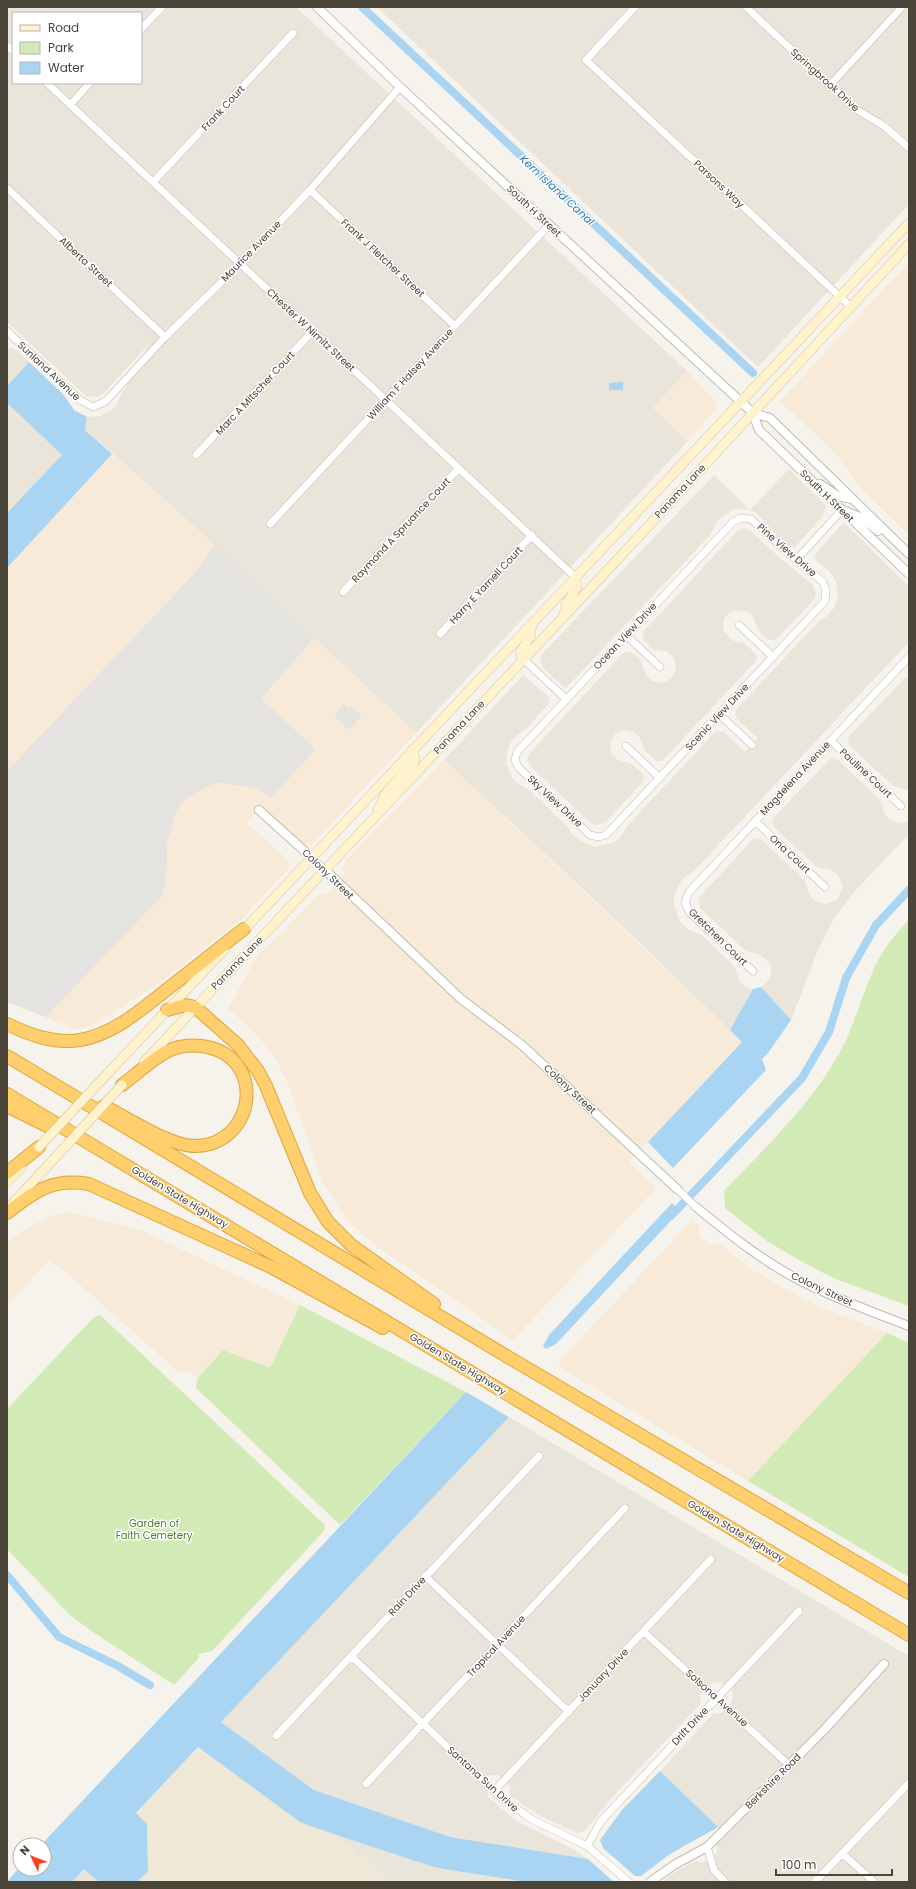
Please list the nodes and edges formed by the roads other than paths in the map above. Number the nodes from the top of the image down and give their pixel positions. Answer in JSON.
{"nodes":[{"id":1,"x":162,"y":7,"type":"edge"},
{"id":2,"x":317,"y":7,"type":"edge"},
{"id":3,"x":635,"y":7,"type":"edge"},
{"id":4,"x":746,"y":7,"type":"edge"},
{"id":5,"x":902,"y":7,"type":"edge"},
{"id":6,"x":142,"y":28,"type":"edge"},
{"id":7,"x":293,"y":33,"type":"dead end"},
{"id":8,"x":48,"y":84,"type":"edge"},
{"id":9,"x":89,"y":84,"type":"edge"},
{"id":10,"x":830,"y":85,"type":"junction"},
{"id":11,"x":400,"y":87,"type":"junction"},
{"id":12,"x":70,"y":104,"type":"junction"},
{"id":13,"x":909,"y":148,"type":"edge"},
{"id":14,"x":154,"y":182,"type":"junction"},
{"id":15,"x":7,"y":188,"type":"edge"},
{"id":16,"x":310,"y":190,"type":"junction"},
{"id":17,"x":909,"y":223,"type":"edge"},
{"id":18,"x":549,"y":225,"type":"junction"},
{"id":19,"x":909,"y":244,"type":"edge"},
{"id":20,"x":240,"y":264,"type":"junction"},
{"id":21,"x":840,"y":297,"type":"junction"},
{"id":22,"x":851,"y":307,"type":"junction"},
{"id":23,"x":455,"y":326,"type":"junction"},
{"id":24,"x":313,"y":331,"type":"junction"},
{"id":25,"x":8,"y":335,"type":"edge"},
{"id":26,"x":165,"y":337,"type":"junction"},
{"id":27,"x":386,"y":400,"type":"junction"},
{"id":28,"x":740,"y":401,"type":"junction"},
{"id":29,"x":93,"y":407,"type":"joint"},
{"id":30,"x":753,"y":413,"type":"junction"},
{"id":31,"x":196,"y":455,"type":"dead end"},
{"id":32,"x":459,"y":468,"type":"junction"},
{"id":33,"x":804,"y":474,"type":"junction"},
{"id":34,"x":851,"y":499,"type":"junction"},
{"id":35,"x":842,"y":510,"type":"junction"},
{"id":36,"x":741,"y":518,"type":"joint"},
{"id":37,"x":270,"y":524,"type":"dead end"},
{"id":38,"x":532,"y":535,"type":"junction"},
{"id":39,"x":909,"y":554,"type":"edge"},
{"id":40,"x":797,"y":559,"type":"junction"},
{"id":41,"x":909,"y":574,"type":"edge"},
{"id":42,"x":574,"y":577,"type":"junction"},
{"id":43,"x":826,"y":590,"type":"joint"},
{"id":44,"x":343,"y":592,"type":"dead end"},
{"id":45,"x":564,"y":616,"type":"junction"},
{"id":46,"x":532,"y":623,"type":"junction"},
{"id":47,"x":739,"y":625,"type":"dead end"},
{"id":48,"x":440,"y":634,"type":"dead end"},
{"id":49,"x":626,"y":635,"type":"junction"},
{"id":50,"x":773,"y":657,"type":"junction"},
{"id":51,"x":523,"y":659,"type":"junction"},
{"id":52,"x":908,"y":660,"type":"edge"},
{"id":53,"x":660,"y":667,"type":"dead end"},
{"id":54,"x":566,"y":699,"type":"junction"},
{"id":55,"x":719,"y":714,"type":"junction"},
{"id":56,"x":831,"y":741,"type":"junction"},
{"id":57,"x":752,"y":745,"type":"dead end"},
{"id":58,"x":626,"y":746,"type":"dead end"},
{"id":59,"x":412,"y":750,"type":"junction"},
{"id":60,"x":515,"y":760,"type":"joint"},
{"id":61,"x":660,"y":778,"type":"junction"},
{"id":62,"x":901,"y":806,"type":"dead end"},
{"id":63,"x":259,"y":810,"type":"dead end"},
{"id":64,"x":376,"y":815,"type":"junction"},
{"id":65,"x":755,"y":821,"type":"junction"},
{"id":66,"x":599,"y":837,"type":"joint"},
{"id":67,"x":311,"y":857,"type":"junction"},
{"id":68,"x":325,"y":870,"type":"junction"},
{"id":69,"x":825,"y":887,"type":"dead end"},
{"id":70,"x":685,"y":902,"type":"joint"},
{"id":71,"x":244,"y":929,"type":"junction"},
{"id":72,"x":754,"y":971,"type":"dead end"},
{"id":73,"x":195,"y":1007,"type":"junction"},
{"id":74,"x":167,"y":1010,"type":"junction"},
{"id":75,"x":7,"y":1024,"type":"edge"},
{"id":76,"x":7,"y":1056,"type":"edge"},
{"id":77,"x":122,"y":1085,"type":"junction"},
{"id":78,"x":7,"y":1094,"type":"edge"},
{"id":79,"x":7,"y":1106,"type":"edge"},
{"id":80,"x":39,"y":1147,"type":"junction"},
{"id":81,"x":7,"y":1173,"type":"edge"},
{"id":82,"x":153,"y":1181,"type":"junction"},
{"id":83,"x":7,"y":1182,"type":"edge"},
{"id":84,"x":677,"y":1189,"type":"joint"},
{"id":85,"x":696,"y":1207,"type":"joint"},
{"id":86,"x":7,"y":1209,"type":"edge"},
{"id":87,"x":7,"y":1213,"type":"edge"},
{"id":88,"x":909,"y":1326,"type":"edge"},
{"id":89,"x":508,"y":1357,"type":"junction"},
{"id":90,"x":490,"y":1383,"type":"junction"},
{"id":91,"x":539,"y":1456,"type":"dead end"},
{"id":92,"x":625,"y":1508,"type":"dead end"},
{"id":93,"x":711,"y":1559,"type":"dead end"},
{"id":94,"x":425,"y":1576,"type":"junction"},
{"id":95,"x":909,"y":1593,"type":"edge"},
{"id":96,"x":799,"y":1611,"type":"dead end"},
{"id":97,"x":644,"y":1632,"type":"junction"},
{"id":98,"x":909,"y":1635,"type":"edge"},
{"id":99,"x":497,"y":1644,"type":"junction"},
{"id":100,"x":351,"y":1656,"type":"junction"},
{"id":101,"x":884,"y":1664,"type":"dead end"},
{"id":102,"x":716,"y":1698,"type":"junction"},
{"id":103,"x":569,"y":1712,"type":"junction"},
{"id":104,"x":423,"y":1723,"type":"junction"},
{"id":105,"x":276,"y":1736,"type":"dead end"},
{"id":106,"x":789,"y":1765,"type":"junction"},
{"id":107,"x":909,"y":1783,"type":"edge"},
{"id":108,"x":366,"y":1784,"type":"dead end"},
{"id":109,"x":494,"y":1791,"type":"junction"},
{"id":110,"x":587,"y":1846,"type":"junction"},
{"id":111,"x":707,"y":1847,"type":"junction"},
{"id":112,"x":843,"y":1854,"type":"junction"},
{"id":113,"x":629,"y":1882,"type":"edge"},
{"id":114,"x":650,"y":1882,"type":"edge"},
{"id":115,"x":725,"y":1882,"type":"edge"},
{"id":116,"x":815,"y":1882,"type":"edge"},
{"id":117,"x":874,"y":1882,"type":"edge"}],
"edges":[{"from":1,"to":6,"type":"street"},
{"from":2,"to":11,"type":"street","name":"South H Street"},
{"from":3,"to":21,"type":"street","name":"Parsons Way"},
{"from":4,"to":10,"type":"street","name":"Springbrook Drive"},
{"from":5,"to":10,"type":"street"},
{"from":7,"to":14,"type":"street","name":"Frank Court"},
{"from":8,"to":12,"type":"street","name":"Chester W Nimitz Street"},
{"from":9,"to":12,"type":"street"},
{"from":10,"to":13,"type":"street","name":"Springbrook Drive"},
{"from":11,"to":16,"type":"street","name":"Maurice Avenue"},
{"from":11,"to":18,"type":"street","name":"South H Street"},
{"from":12,"to":14,"type":"street","name":"Chester W Nimitz Street"},
{"from":14,"to":20,"type":"street","name":"Chester W Nimitz Street"},
{"from":15,"to":26,"type":"street","name":"Alberta Street"},
{"from":16,"to":20,"type":"street","name":"Maurice Avenue"},
{"from":16,"to":23,"type":"street","name":"Frank J Fletcher Street"},
{"from":17,"to":21,"type":"main road","name":"Panama Lane"},
{"from":18,"to":23,"type":"street","name":"William F Halsey Avenue"},
{"from":18,"to":28,"type":"street","name":"South H Street"},
{"from":19,"to":22,"type":"main road","name":"Panama Lane"},
{"from":20,"to":24,"type":"street","name":"Chester W Nimitz Street"},
{"from":20,"to":26,"type":"street","name":"Maurice Avenue"},
{"from":21,"to":22,"type":"street","name":"Parsons Way"},
{"from":21,"to":28,"type":"main road","name":"Panama Lane"},
{"from":22,"to":30,"type":"main road","name":"Panama Lane"},
{"from":23,"to":27,"type":"street","name":"William F Halsey Avenue"},
{"from":24,"to":27,"type":"street","name":"Chester W Nimitz Street"},
{"from":24,"to":31,"type":"street","name":"Marc A Mitscher Court"},
{"from":25,"to":29,"type":"street","name":"Sunland Avenue"},
{"from":26,"to":29,"type":"street","name":"Maurice Avenue"},
{"from":27,"to":32,"type":"street","name":"Chester W Nimitz Street"},
{"from":27,"to":37,"type":"street","name":"William F Halsey Avenue"},
{"from":28,"to":30,"type":"street","name":"South H Street"},
{"from":28,"to":42,"type":"main road","name":"Panama Lane"},
{"from":30,"to":33,"type":"street","name":"South H Street"},
{"from":30,"to":34,"type":"street","name":"South H Street"},
{"from":30,"to":45,"type":"main road","name":"Panama Lane"},
{"from":32,"to":38,"type":"street","name":"Chester W Nimitz Street"},
{"from":32,"to":44,"type":"street","name":"Raymond A Spruance Court"},
{"from":33,"to":34,"type":"street"},
{"from":33,"to":35,"type":"street","name":"South H Street"},
{"from":34,"to":39,"type":"street","name":"South H Street"},
{"from":35,"to":39,"type":"street"},
{"from":35,"to":40,"type":"street"},
{"from":35,"to":41,"type":"street","name":"South H Street"},
{"from":36,"to":40,"type":"street","name":"Pine View Drive"},
{"from":36,"to":49,"type":"street","name":"Ocean View Drive"},
{"from":38,"to":42,"type":"street","name":"Chester W Nimitz Street"},
{"from":38,"to":48,"type":"street","name":"Harry E Yarnell Court"},
{"from":40,"to":43,"type":"street","name":"Pine View Drive"},
{"from":42,"to":45,"type":"main road"},
{"from":42,"to":46,"type":"main road","name":"Panama Lane"},
{"from":43,"to":50,"type":"street","name":"Scenic View Drive"},
{"from":45,"to":51,"type":"main road","name":"Panama Lane"},
{"from":46,"to":51,"type":"main road"},
{"from":46,"to":59,"type":"main road","name":"Panama Lane"},
{"from":47,"to":50,"type":"street"},
{"from":49,"to":53,"type":"street"},
{"from":49,"to":54,"type":"street","name":"Ocean View Drive"},
{"from":50,"to":55,"type":"street","name":"Scenic View Drive"},
{"from":51,"to":54,"type":"street"},
{"from":51,"to":64,"type":"main road","name":"Panama Lane"},
{"from":52,"to":56,"type":"street","name":"Magdelena Avenue"},
{"from":54,"to":60,"type":"street","name":"Ocean View Drive"},
{"from":55,"to":57,"type":"street"},
{"from":55,"to":61,"type":"street","name":"Scenic View Drive"},
{"from":56,"to":62,"type":"street","name":"Pauline Court"},
{"from":56,"to":65,"type":"street","name":"Magdelena Avenue"},
{"from":58,"to":61,"type":"street"},
{"from":59,"to":64,"type":"main road"},
{"from":59,"to":67,"type":"main road","name":"Panama Lane"},
{"from":60,"to":66,"type":"street","name":"Sky View Drive"},
{"from":61,"to":66,"type":"street","name":"Scenic View Drive"},
{"from":63,"to":67,"type":"street","name":"Colony Street"},
{"from":64,"to":68,"type":"main road","name":"Panama Lane"},
{"from":65,"to":69,"type":"street","name":"Ona Court"},
{"from":65,"to":70,"type":"street","name":"Magdelena Avenue"},
{"from":67,"to":68,"type":"street","name":"Colony Street"},
{"from":67,"to":71,"type":"main road","name":"Panama Lane"},
{"from":68,"to":73,"type":"main road","name":"Panama Lane"},
{"from":68,"to":84,"type":"street","name":"Colony Street"},
{"from":70,"to":72,"type":"street","name":"Gretchen Court"},
{"from":71,"to":74,"type":"main road","name":"Panama Lane"},
{"from":71,"to":75,"type":"highway"},
{"from":73,"to":74,"type":"highway"},
{"from":73,"to":77,"type":"main road","name":"Panama Lane"},
{"from":73,"to":89,"type":"highway"},
{"from":74,"to":80,"type":"main road","name":"Panama Lane","bridge":true},
{"from":76,"to":77,"type":"highway"},
{"from":76,"to":89,"type":"highway"},
{"from":77,"to":86,"type":"main road","name":"Panama Lane","bridge":true},
{"from":78,"to":82,"type":"highway","name":"Golden State Highway"},
{"from":79,"to":82,"type":"highway"},
{"from":80,"to":81,"type":"highway"},
{"from":80,"to":83,"type":"main road","name":"Panama Lane"},
{"from":82,"to":90,"type":"highway","name":"Golden State Highway"},
{"from":84,"to":85,"type":"street","name":"Colony Street"},
{"from":85,"to":88,"type":"street","name":"Colony Street"},
{"from":87,"to":90,"type":"highway"},
{"from":89,"to":95,"type":"highway"},
{"from":90,"to":98,"type":"highway","name":"Golden State Highway"},
{"from":91,"to":94,"type":"street","name":"Rain Drive"},
{"from":92,"to":99,"type":"street","name":"Tropical Avenue"},
{"from":93,"to":97,"type":"street","name":"January Drive"},
{"from":94,"to":99,"type":"street"},
{"from":94,"to":100,"type":"street","name":"Rain Drive"},
{"from":96,"to":102,"type":"street","name":"Drift Drive"},
{"from":97,"to":102,"type":"street","name":"Solsona Avenue"},
{"from":97,"to":103,"type":"street","name":"January Drive"},
{"from":99,"to":103,"type":"street"},
{"from":99,"to":104,"type":"street","name":"Tropical Avenue"},
{"from":100,"to":104,"type":"street","name":"Santana Sun Drive"},
{"from":100,"to":105,"type":"street","name":"Rain Drive"},
{"from":101,"to":106,"type":"street","name":"Berkshire Road"},
{"from":102,"to":106,"type":"street","name":"Solsona Avenue"},
{"from":102,"to":110,"type":"street","name":"Drift Drive"},
{"from":103,"to":109,"type":"street","name":"January Drive"},
{"from":104,"to":108,"type":"street","name":"Tropical Avenue"},
{"from":104,"to":109,"type":"street","name":"Santana Sun Drive"},
{"from":106,"to":111,"type":"street","name":"Berkshire Road"},
{"from":107,"to":112,"type":"street"},
{"from":109,"to":110,"type":"street","name":"Santana Sun Drive"},
{"from":110,"to":113,"type":"street","name":"Santana Sun Drive"},
{"from":111,"to":114,"type":"street","name":"Berkshire Road"},
{"from":111,"to":115,"type":"street"},
{"from":112,"to":116,"type":"street"},
{"from":112,"to":117,"type":"street"}]}
